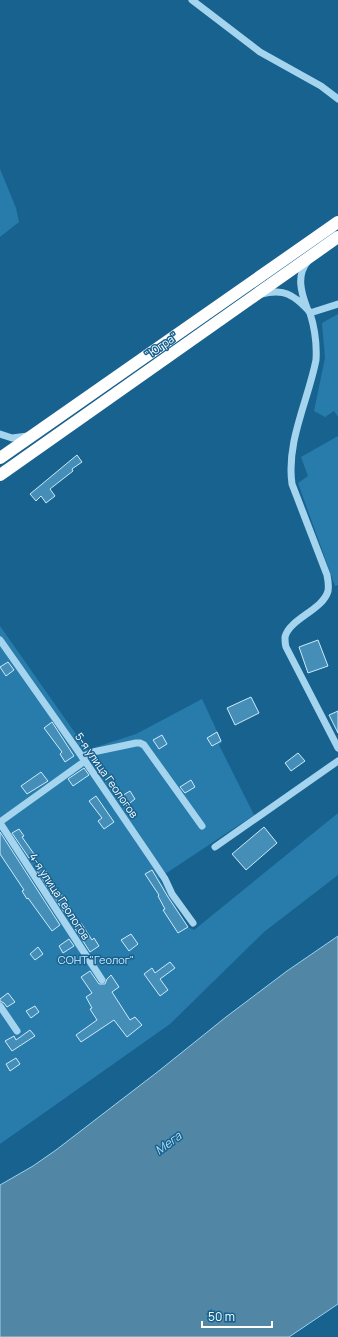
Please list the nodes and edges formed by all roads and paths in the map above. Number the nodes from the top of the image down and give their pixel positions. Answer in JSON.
{"nodes":[{"id":1,"x":192,"y":0,"type":"edge"},
{"id":2,"x":338,"y":99,"type":"edge"},
{"id":3,"x":338,"y":222,"type":"edge"},
{"id":4,"x":338,"y":237,"type":"edge"},
{"id":5,"x":314,"y":254,"type":"junction"},
{"id":6,"x":255,"y":296,"type":"junction"},
{"id":7,"x":338,"y":304,"type":"edge"},
{"id":8,"x":309,"y":311,"type":"junction"},
{"id":9,"x":0,"y":434,"type":"edge"},
{"id":10,"x":32,"y":435,"type":"junction"},
{"id":11,"x":0,"y":458,"type":"edge"},
{"id":12,"x":0,"y":475,"type":"edge"},
{"id":13,"x":0,"y":640,"type":"edge"},
{"id":14,"x":338,"y":748,"type":"edge"},
{"id":15,"x":84,"y":759,"type":"junction"},
{"id":16,"x":338,"y":761,"type":"edge"},
{"id":17,"x":0,"y":823,"type":"edge"},
{"id":18,"x":202,"y":826,"type":"dead end"},
{"id":19,"x":214,"y":847,"type":"dead end"},
{"id":20,"x":193,"y":924,"type":"dead end"},
{"id":21,"x":102,"y":980,"type":"dead end"},
{"id":22,"x":0,"y":1006,"type":"edge"},
{"id":23,"x":17,"y":1031,"type":"dead end"}],
"edges":[{"from":1,"to":2,"type":"street"},
{"from":3,"to":10,"type":"highway","name":"\"Югра\""},
{"from":4,"to":5,"type":"highway","name":"\"Югра\""},
{"from":5,"to":6,"type":"highway","name":"\"Югра\""},
{"from":5,"to":8,"type":"street"},
{"from":6,"to":8,"type":"street"},
{"from":6,"to":12,"type":"highway","name":"\"Югра\""},
{"from":7,"to":8,"type":"street"},
{"from":8,"to":14,"type":"street"},
{"from":9,"to":10,"type":"street"},
{"from":10,"to":11,"type":"highway","name":"\"Югра\""},
{"from":13,"to":15,"type":"street","name":"5-я улица Геологов"},
{"from":15,"to":17,"type":"street"},
{"from":15,"to":18,"type":"street"},
{"from":15,"to":20,"type":"street","name":"5-я улица Геологов"},
{"from":16,"to":19,"type":"street"},
{"from":17,"to":21,"type":"street","name":"4-я улица Геологов"},
{"from":22,"to":23,"type":"street"}]}
